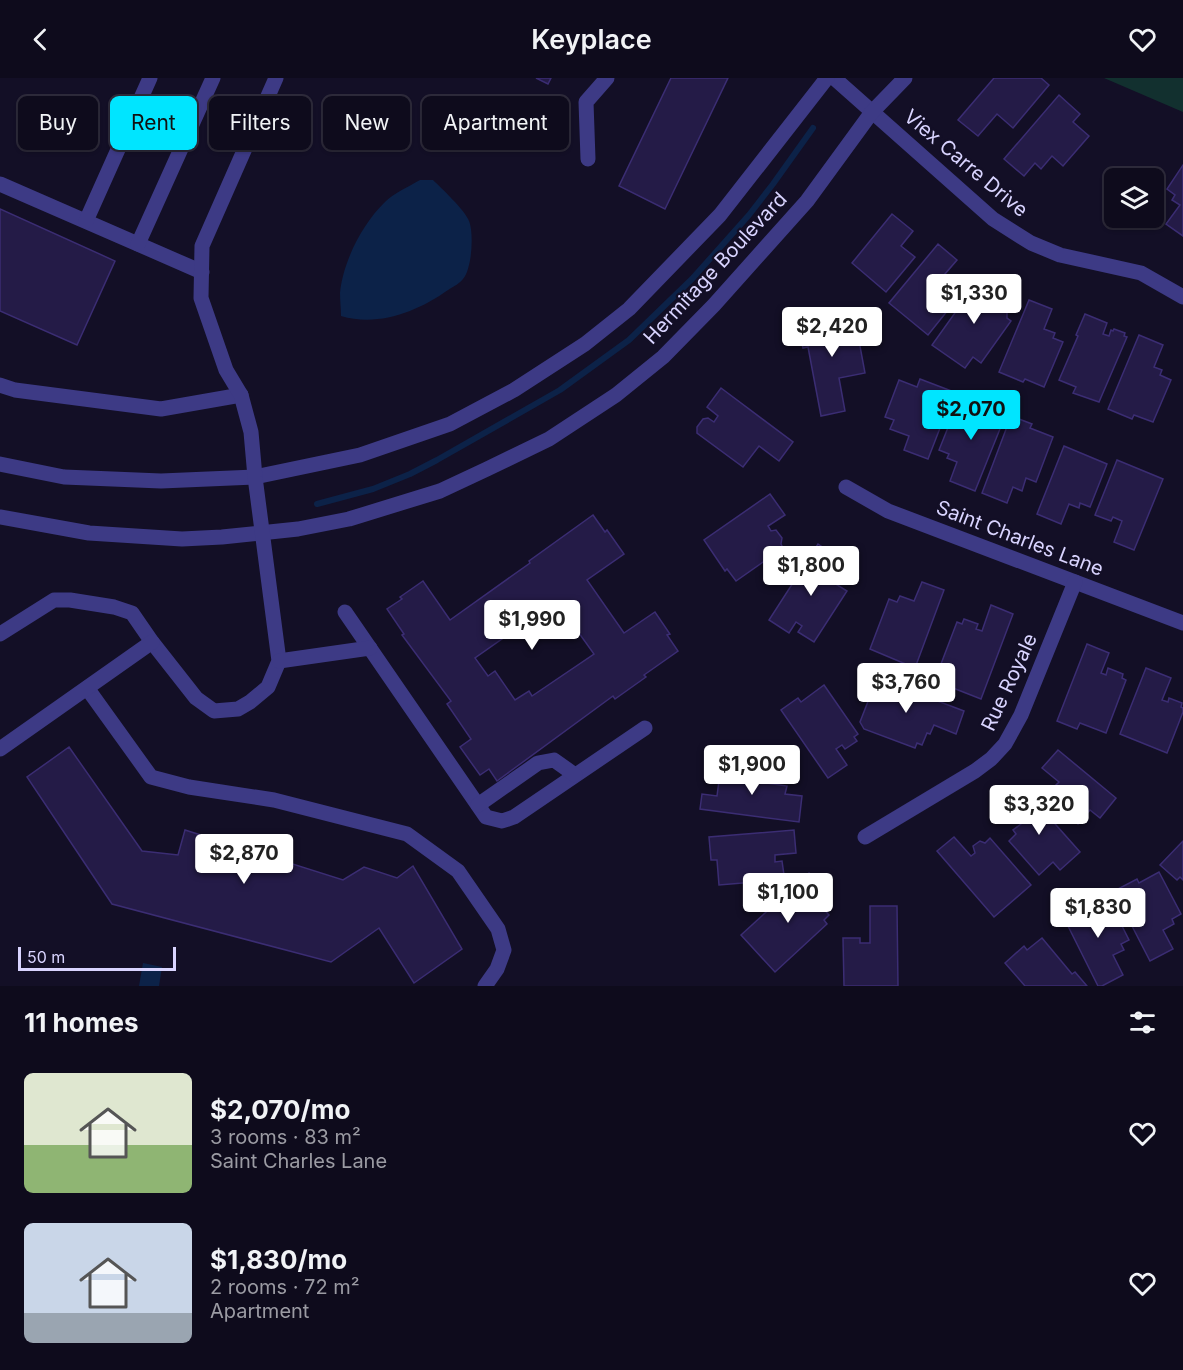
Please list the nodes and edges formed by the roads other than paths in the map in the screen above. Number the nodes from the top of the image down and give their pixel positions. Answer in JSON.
{"nodes":[{"id":1,"x":150,"y":78,"type":"edge"},
{"id":2,"x":213,"y":78,"type":"edge"},
{"id":3,"x":276,"y":78,"type":"edge"},
{"id":4,"x":607,"y":78,"type":"edge"},
{"id":5,"x":827,"y":78,"type":"edge"},
{"id":6,"x":834,"y":78,"type":"edge"},
{"id":7,"x":905,"y":78,"type":"edge"},
{"id":8,"x":872,"y":112,"type":"junction"},
{"id":9,"x":588,"y":159,"type":"dead end"},
{"id":10,"x":0,"y":184,"type":"edge"},
{"id":11,"x":86,"y":221,"type":"junction"},
{"id":12,"x":138,"y":244,"type":"junction"},
{"id":13,"x":202,"y":272,"type":"junction"},
{"id":14,"x":1183,"y":297,"type":"edge"},
{"id":15,"x":0,"y":385,"type":"edge"},
{"id":16,"x":241,"y":395,"type":"junction"},
{"id":17,"x":0,"y":464,"type":"edge"},
{"id":18,"x":255,"y":477,"type":"junction"},
{"id":19,"x":846,"y":487,"type":"dead end"},
{"id":20,"x":0,"y":517,"type":"edge"},
{"id":21,"x":263,"y":532,"type":"junction"},
{"id":22,"x":1075,"y":582,"type":"junction"},
{"id":23,"x":345,"y":612,"type":"dead end"},
{"id":24,"x":1183,"y":622,"type":"edge"},
{"id":25,"x":0,"y":634,"type":"edge"},
{"id":26,"x":152,"y":642,"type":"junction"},
{"id":27,"x":370,"y":648,"type":"junction"},
{"id":28,"x":279,"y":661,"type":"junction"},
{"id":29,"x":87,"y":688,"type":"junction"},
{"id":30,"x":645,"y":728,"type":"dead end"},
{"id":31,"x":0,"y":749,"type":"edge"},
{"id":32,"x":575,"y":776,"type":"junction"},
{"id":33,"x":478,"y":805,"type":"junction"},
{"id":34,"x":865,"y":837,"type":"dead end"},
{"id":35,"x":485,"y":986,"type":"edge"}],
"edges":[{"from":1,"to":11,"type":"street"},
{"from":2,"to":12,"type":"street"},
{"from":3,"to":13,"type":"street"},
{"from":4,"to":9,"type":"street"},
{"from":5,"to":18,"type":"street","name":"Hermitage Boulevard"},
{"from":6,"to":8,"type":"street","name":"Viex Carre Drive"},
{"from":7,"to":8,"type":"street","name":"Hermitage Boulevard"},
{"from":8,"to":14,"type":"street","name":"Viex Carre Drive"},
{"from":8,"to":21,"type":"street","name":"Hermitage Boulevard"},
{"from":10,"to":11,"type":"street"},
{"from":11,"to":12,"type":"street"},
{"from":12,"to":13,"type":"street"},
{"from":13,"to":16,"type":"street"},
{"from":15,"to":16,"type":"street"},
{"from":16,"to":18,"type":"street"},
{"from":17,"to":18,"type":"street","name":"Hermitage Boulevard"},
{"from":18,"to":21,"type":"street"},
{"from":19,"to":22,"type":"street","name":"Saint Charles Lane"},
{"from":20,"to":21,"type":"street","name":"Hermitage Boulevard"},
{"from":21,"to":28,"type":"street"},
{"from":22,"to":24,"type":"street","name":"Saint Charles Lane"},
{"from":22,"to":34,"type":"street","name":"Rue Royale"},
{"from":23,"to":27,"type":"street"},
{"from":25,"to":26,"type":"street"},
{"from":26,"to":28,"type":"street"},
{"from":26,"to":29,"type":"street"},
{"from":27,"to":28,"type":"street"},
{"from":27,"to":33,"type":"street"},
{"from":29,"to":31,"type":"street"},
{"from":29,"to":35,"type":"street"},
{"from":30,"to":32,"type":"street"},
{"from":32,"to":33,"type":"street"},
{"from":32,"to":33,"type":"street"}]}
